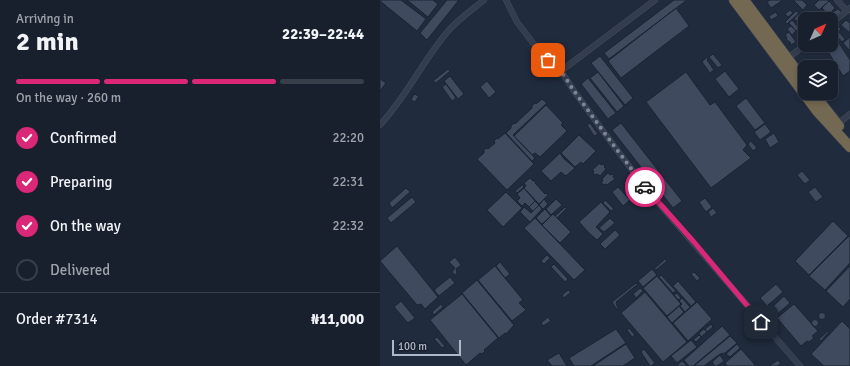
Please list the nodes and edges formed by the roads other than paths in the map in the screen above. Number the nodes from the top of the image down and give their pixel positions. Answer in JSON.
{"nodes":[{"id":1,"x":484,"y":0,"type":"edge"},
{"id":2,"x":506,"y":0,"type":"edge"},
{"id":3,"x":655,"y":0,"type":"edge"},
{"id":4,"x":734,"y":0,"type":"edge"},
{"id":5,"x":744,"y":0,"type":"edge"},
{"id":6,"x":836,"y":0,"type":"edge"},
{"id":7,"x":848,"y":10,"type":"edge"},
{"id":8,"x":838,"y":18,"type":"edge"},
{"id":9,"x":798,"y":50,"type":"edge"},
{"id":10,"x":788,"y":58,"type":"junction"},
{"id":11,"x":561,"y":71,"type":"junction"},
{"id":12,"x":798,"y":72,"type":"edge"},
{"id":13,"x":819,"y":100,"type":"edge"},
{"id":14,"x":850,"y":114,"type":"edge"},
{"id":15,"x":838,"y":124,"type":"junction"},
{"id":16,"x":380,"y":125,"type":"edge"},
{"id":17,"x":850,"y":138,"type":"edge"},
{"id":18,"x":850,"y":147,"type":"edge"},
{"id":19,"x":800,"y":366,"type":"edge"}],
"edges":[{"from":1,"to":16,"type":"street"},
{"from":2,"to":11,"type":"street"},
{"from":3,"to":11,"type":"street"},
{"from":4,"to":18,"type":"highway"},
{"from":5,"to":10,"type":"highway"},
{"from":6,"to":7,"type":"street"},
{"from":7,"to":8,"type":"street"},
{"from":9,"to":10,"type":"street"},
{"from":10,"to":12,"type":"highway"},
{"from":11,"to":19,"type":"street"},
{"from":13,"to":15,"type":"highway"},
{"from":14,"to":15,"type":"street"},
{"from":15,"to":17,"type":"highway"}]}
